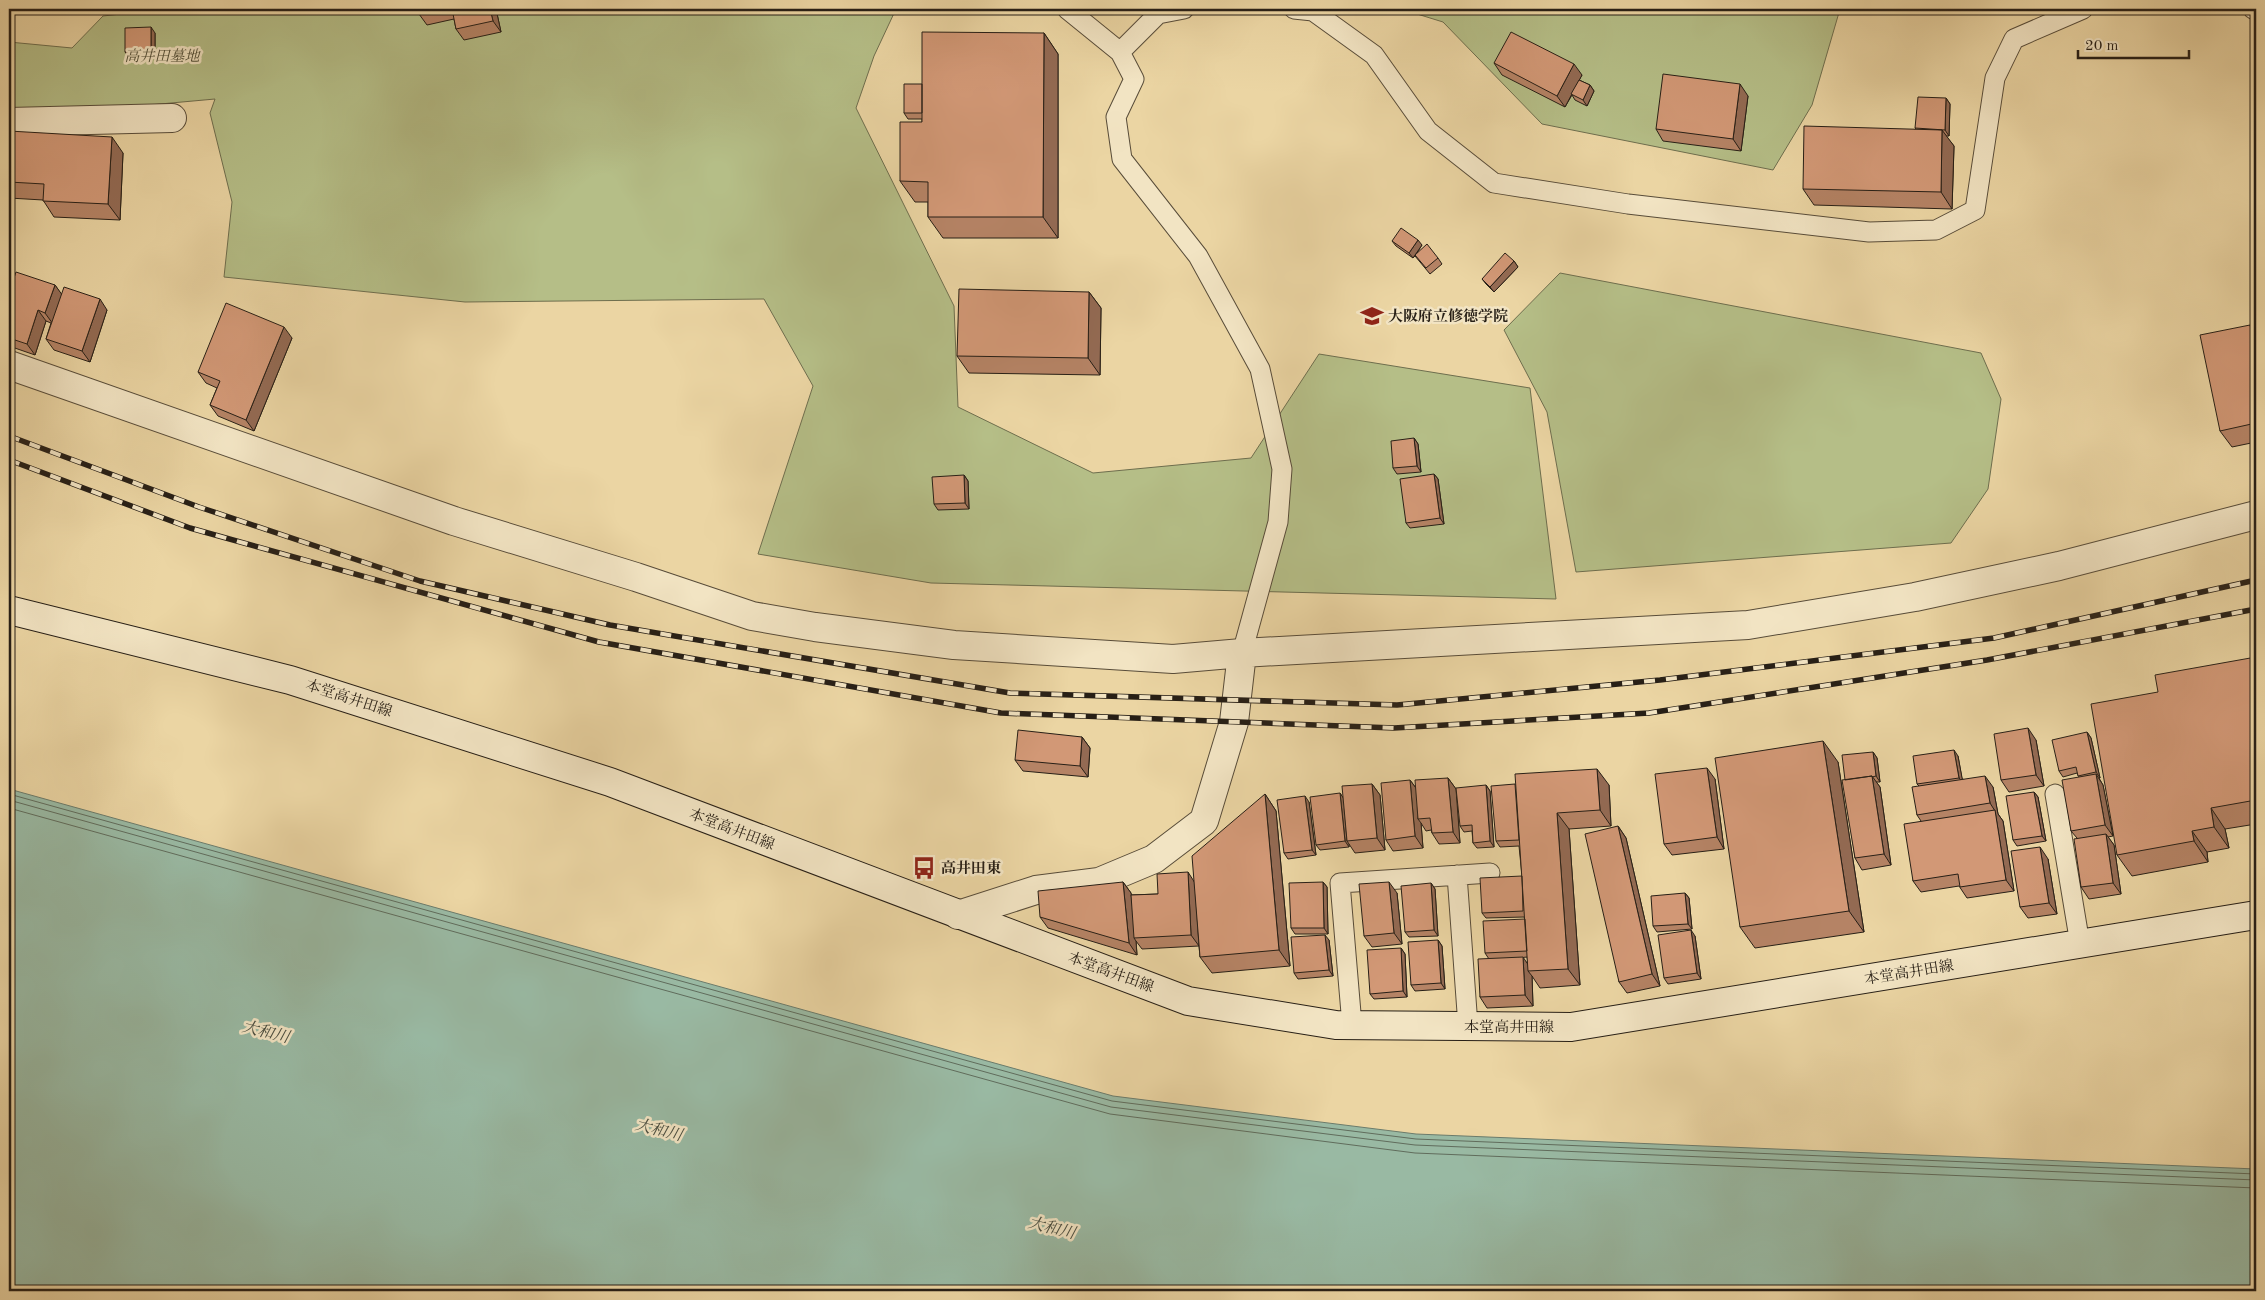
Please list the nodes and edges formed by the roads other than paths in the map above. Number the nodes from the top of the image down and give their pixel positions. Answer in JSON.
{"nodes":[{"id":1,"x":1067,"y":9,"type":"edge"},
{"id":2,"x":1184,"y":9,"type":"edge"},
{"id":3,"x":1294,"y":9,"type":"edge"},
{"id":4,"x":2083,"y":9,"type":"edge"},
{"id":5,"x":1120,"y":52,"type":"junction"},
{"id":6,"x":172,"y":118,"type":"dead end"},
{"id":7,"x":9,"y":122,"type":"edge"},
{"id":8,"x":9,"y":365,"type":"edge"},
{"id":9,"x":2256,"y":515,"type":"edge"},
{"id":10,"x":9,"y":610,"type":"edge"},
{"id":11,"x":1242,"y":652,"type":"junction"},
{"id":12,"x":2055,"y":794,"type":"dead end"},
{"id":13,"x":1490,"y":873,"type":"dead end"},
{"id":14,"x":1457,"y":875,"type":"junction"},
{"id":15,"x":2256,"y":915,"type":"edge"},
{"id":16,"x":958,"y":916,"type":"junction"},
{"id":17,"x":2080,"y":944,"type":"junction"},
{"id":18,"x":1352,"y":1025,"type":"junction"},
{"id":19,"x":1468,"y":1026,"type":"junction"}],
"edges":[{"from":1,"to":5,"type":"lane"},
{"from":2,"to":5,"type":"lane"},
{"from":3,"to":4,"type":"lane"},
{"from":5,"to":11,"type":"lane"},
{"from":6,"to":7,"type":"street"},
{"from":8,"to":11,"type":"street"},
{"from":9,"to":11,"type":"street"},
{"from":10,"to":16,"type":"street","name":"本堂高井田線"},
{"from":11,"to":16,"type":"street"},
{"from":12,"to":17,"type":"lane"},
{"from":13,"to":14,"type":"lane"},
{"from":14,"to":18,"type":"lane"},
{"from":14,"to":19,"type":"lane"},
{"from":15,"to":17,"type":"street","name":"本堂高井田線"},
{"from":16,"to":18,"type":"street","name":"本堂高井田線"},
{"from":17,"to":19,"type":"street","name":"本堂高井田線"},
{"from":18,"to":19,"type":"street","name":"本堂高井田線"}]}
